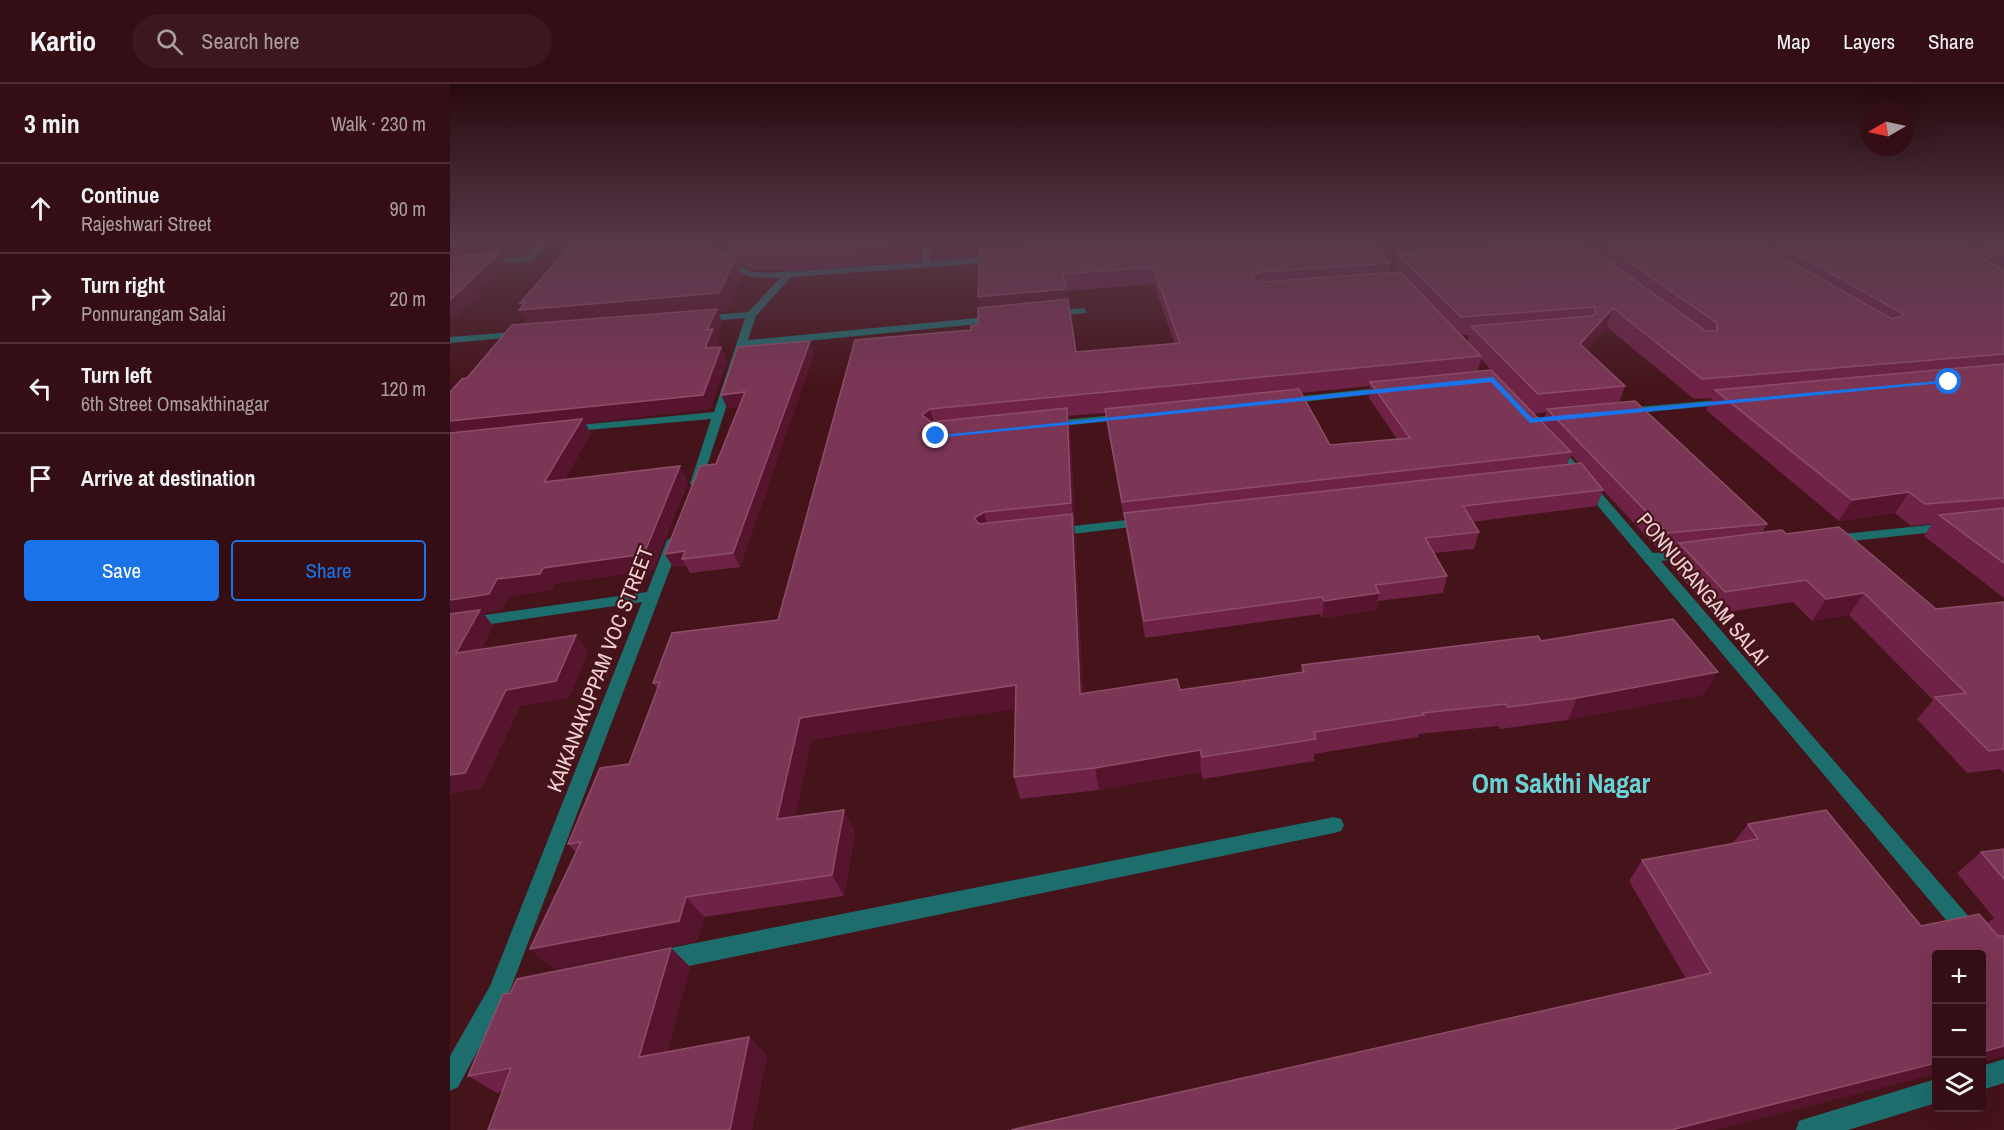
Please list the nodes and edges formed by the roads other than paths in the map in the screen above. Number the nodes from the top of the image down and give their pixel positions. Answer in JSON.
{"nodes":[{"id":1,"x":774,"y":290,"type":"edge"},
{"id":2,"x":1083,"y":311,"type":"dead end"},
{"id":3,"x":751,"y":315,"type":"junction"},
{"id":4,"x":1036,"y":315,"type":"edge"},
{"id":5,"x":1012,"y":318,"type":"edge"},
{"id":6,"x":693,"y":320,"type":"edge"},
{"id":7,"x":531,"y":333,"type":"edge"},
{"id":8,"x":450,"y":340,"type":"edge"},
{"id":9,"x":741,"y":344,"type":"junction"},
{"id":10,"x":1398,"y":389,"type":"edge"},
{"id":11,"x":1735,"y":401,"type":"edge"},
{"id":12,"x":1268,"y":402,"type":"edge"},
{"id":13,"x":1610,"y":413,"type":"edge"},
{"id":14,"x":716,"y":415,"type":"junction"},
{"id":15,"x":1137,"y":416,"type":"edge"},
{"id":16,"x":1042,"y":425,"type":"edge"},
{"id":17,"x":554,"y":432,"type":"edge"},
{"id":18,"x":1545,"y":435,"type":"edge"},
{"id":19,"x":1580,"y":473,"type":"junction"},
{"id":20,"x":1556,"y":476,"type":"edge"},
{"id":21,"x":690,"y":500,"type":"edge"},
{"id":22,"x":681,"y":521,"type":"edge"},
{"id":23,"x":1154,"y":521,"type":"edge"},
{"id":24,"x":1967,"y":526,"type":"edge"},
{"id":25,"x":1036,"y":534,"type":"edge"},
{"id":26,"x":1814,"y":541,"type":"edge"},
{"id":27,"x":1707,"y":552,"type":"edge"},
{"id":28,"x":1648,"y":558,"type":"junction"},
{"id":29,"x":652,"y":596,"type":"junction"},
{"id":30,"x":450,"y":625,"type":"edge"},
{"id":31,"x":1334,"y":825,"type":"dead end"},
{"id":32,"x":1981,"y":946,"type":"edge"},
{"id":33,"x":637,"y":965,"type":"edge"},
{"id":34,"x":521,"y":989,"type":"edge"},
{"id":35,"x":498,"y":993,"type":"junction"},
{"id":36,"x":2004,"y":1071,"type":"edge"},
{"id":37,"x":1986,"y":1077,"type":"edge"},
{"id":38,"x":450,"y":1079,"type":"edge"},
{"id":39,"x":1932,"y":1092,"type":"edge"},
{"id":40,"x":1808,"y":1130,"type":"edge"}],
"edges":[{"from":1,"to":3,"type":"street"},
{"from":2,"to":4,"type":"street"},
{"from":3,"to":6,"type":"street"},
{"from":3,"to":9,"type":"street"},
{"from":5,"to":9,"type":"street"},
{"from":7,"to":8,"type":"street"},
{"from":9,"to":14,"type":"street"},
{"from":10,"to":12,"type":"street"},
{"from":11,"to":13,"type":"street"},
{"from":14,"to":17,"type":"street"},
{"from":14,"to":21,"type":"street"},
{"from":15,"to":16,"type":"street"},
{"from":18,"to":19,"type":"street","name":"PONNURANGAM SALAI"},
{"from":19,"to":20,"type":"street"},
{"from":19,"to":28,"type":"street","name":"PONNURANGAM SALAI"},
{"from":22,"to":29,"type":"street","name":"KAIKANAKUPPAM VOC STREET"},
{"from":23,"to":25,"type":"street"},
{"from":24,"to":26,"type":"street"},
{"from":27,"to":28,"type":"street"},
{"from":28,"to":32,"type":"street","name":"PONNURANGAM SALAI"},
{"from":29,"to":30,"type":"street"},
{"from":29,"to":35,"type":"street","name":"KAIKANAKUPPAM VOC STREET"},
{"from":31,"to":33,"type":"street"},
{"from":34,"to":35,"type":"street"},
{"from":35,"to":38,"type":"street","name":"KAIKANAKUPPAM VOC STREET"},
{"from":36,"to":37,"type":"street"},
{"from":39,"to":40,"type":"street"}]}
